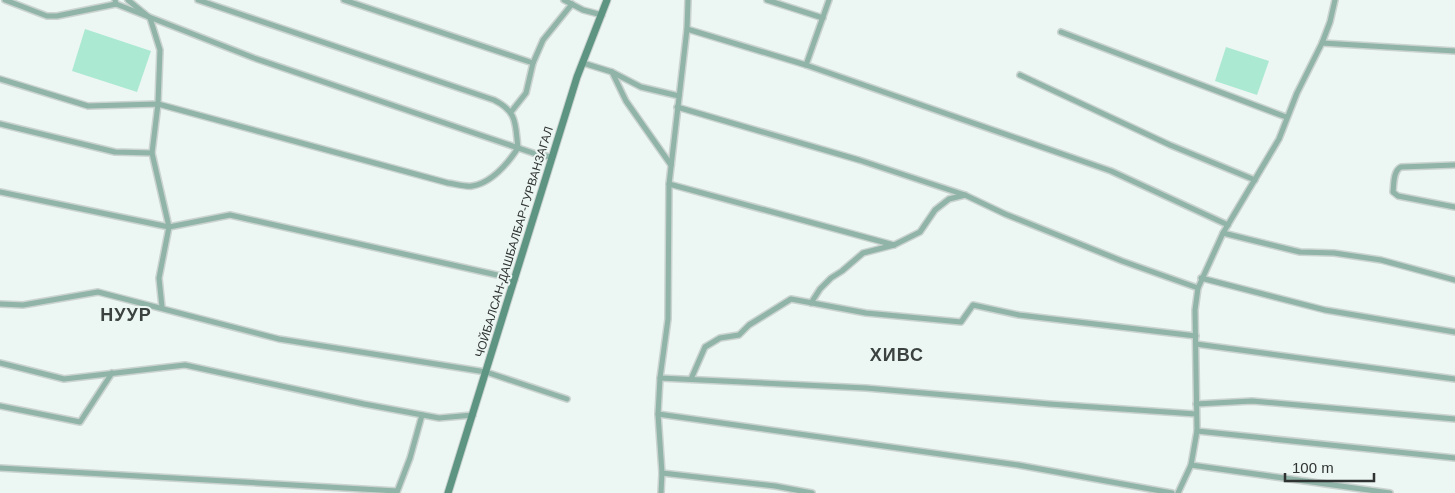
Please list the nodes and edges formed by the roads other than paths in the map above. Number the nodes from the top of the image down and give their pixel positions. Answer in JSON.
{"nodes":[{"id":1,"x":5,"y":0,"type":"edge"},
{"id":2,"x":128,"y":0,"type":"edge"},
{"id":3,"x":198,"y":0,"type":"edge"},
{"id":4,"x":344,"y":0,"type":"edge"},
{"id":5,"x":564,"y":0,"type":"edge"},
{"id":6,"x":607,"y":0,"type":"edge"},
{"id":7,"x":688,"y":0,"type":"edge"},
{"id":8,"x":768,"y":0,"type":"edge"},
{"id":9,"x":829,"y":0,"type":"edge"},
{"id":10,"x":1335,"y":0,"type":"edge"},
{"id":11,"x":115,"y":2,"type":"edge"},
{"id":12,"x":572,"y":4,"type":"junction"},
{"id":13,"x":602,"y":15,"type":"junction"},
{"id":14,"x":150,"y":18,"type":"junction"},
{"id":15,"x":823,"y":18,"type":"junction"},
{"id":16,"x":687,"y":29,"type":"junction"},
{"id":17,"x":1062,"y":32,"type":"dead end"},
{"id":18,"x":1322,"y":42,"type":"junction"},
{"id":19,"x":1455,"y":52,"type":"edge"},
{"id":20,"x":533,"y":62,"type":"junction"},
{"id":21,"x":583,"y":63,"type":"junction"},
{"id":22,"x":806,"y":65,"type":"junction"},
{"id":23,"x":612,"y":72,"type":"junction"},
{"id":24,"x":1020,"y":75,"type":"dead end"},
{"id":25,"x":0,"y":78,"type":"edge"},
{"id":26,"x":678,"y":96,"type":"junction"},
{"id":27,"x":158,"y":104,"type":"junction"},
{"id":28,"x":677,"y":107,"type":"junction"},
{"id":29,"x":511,"y":112,"type":"junction"},
{"id":30,"x":1286,"y":117,"type":"junction"},
{"id":31,"x":0,"y":124,"type":"edge"},
{"id":32,"x":518,"y":148,"type":"junction"},
{"id":33,"x":152,"y":153,"type":"junction"},
{"id":34,"x":552,"y":157,"type":"junction"},
{"id":35,"x":1455,"y":165,"type":"edge"},
{"id":36,"x":671,"y":166,"type":"junction"},
{"id":37,"x":1255,"y":180,"type":"junction"},
{"id":38,"x":669,"y":184,"type":"junction"},
{"id":39,"x":0,"y":192,"type":"edge"},
{"id":40,"x":965,"y":195,"type":"junction"},
{"id":41,"x":1455,"y":206,"type":"edge"},
{"id":42,"x":1228,"y":225,"type":"junction"},
{"id":43,"x":169,"y":227,"type":"junction"},
{"id":44,"x":1223,"y":233,"type":"junction"},
{"id":45,"x":894,"y":245,"type":"junction"},
{"id":46,"x":1202,"y":278,"type":"junction"},
{"id":47,"x":515,"y":279,"type":"junction"},
{"id":48,"x":1455,"y":280,"type":"edge"},
{"id":49,"x":1198,"y":288,"type":"junction"},
{"id":50,"x":811,"y":302,"type":"junction"},
{"id":51,"x":0,"y":304,"type":"edge"},
{"id":52,"x":162,"y":307,"type":"junction"},
{"id":53,"x":1455,"y":332,"type":"edge"},
{"id":54,"x":1196,"y":336,"type":"junction"},
{"id":55,"x":1196,"y":344,"type":"junction"},
{"id":56,"x":0,"y":363,"type":"edge"},
{"id":57,"x":486,"y":372,"type":"junction"},
{"id":58,"x":112,"y":374,"type":"junction"},
{"id":59,"x":660,"y":378,"type":"junction"},
{"id":60,"x":691,"y":379,"type":"junction"},
{"id":61,"x":1455,"y":379,"type":"edge"},
{"id":62,"x":567,"y":399,"type":"dead end"},
{"id":63,"x":1196,"y":404,"type":"junction"},
{"id":64,"x":0,"y":406,"type":"edge"},
{"id":65,"x":658,"y":414,"type":"junction"},
{"id":66,"x":1196,"y":414,"type":"junction"},
{"id":67,"x":422,"y":415,"type":"junction"},
{"id":68,"x":474,"y":415,"type":"junction"},
{"id":69,"x":1455,"y":419,"type":"edge"},
{"id":70,"x":1196,"y":431,"type":"junction"},
{"id":71,"x":1455,"y":458,"type":"edge"},
{"id":72,"x":1191,"y":465,"type":"junction"},
{"id":73,"x":0,"y":468,"type":"edge"},
{"id":74,"x":662,"y":473,"type":"junction"},
{"id":75,"x":397,"y":492,"type":"edge"},
{"id":76,"x":448,"y":493,"type":"edge"},
{"id":77,"x":661,"y":493,"type":"edge"},
{"id":78,"x":812,"y":493,"type":"edge"},
{"id":79,"x":1172,"y":493,"type":"edge"},
{"id":80,"x":1178,"y":493,"type":"edge"},
{"id":81,"x":1390,"y":493,"type":"edge"}],
"edges":[{"from":1,"to":11,"type":"street"},
{"from":2,"to":14,"type":"street"},
{"from":3,"to":29,"type":"street"},
{"from":4,"to":20,"type":"street"},
{"from":5,"to":12,"type":"street"},
{"from":6,"to":13,"type":"street","name":"ЧОЙБАЛСАН-ДАШБАЛБАР-ГУРВАНЗАГАЛ"},
{"from":7,"to":16,"type":"street"},
{"from":8,"to":15,"type":"street"},
{"from":9,"to":15,"type":"street"},
{"from":10,"to":18,"type":"street"},
{"from":11,"to":14,"type":"street"},
{"from":12,"to":13,"type":"street"},
{"from":12,"to":20,"type":"street"},
{"from":13,"to":21,"type":"street","name":"ЧОЙБАЛСАН-ДАШБАЛБАР-ГУРВАНЗАГАЛ"},
{"from":14,"to":27,"type":"street"},
{"from":14,"to":32,"type":"street"},
{"from":15,"to":22,"type":"street"},
{"from":16,"to":22,"type":"street"},
{"from":16,"to":26,"type":"street"},
{"from":17,"to":30,"type":"street"},
{"from":18,"to":19,"type":"street"},
{"from":18,"to":30,"type":"street"},
{"from":20,"to":29,"type":"street"},
{"from":21,"to":23,"type":"street"},
{"from":21,"to":34,"type":"street","name":"ЧОЙБАЛСАН-ДАШБАЛБАР-ГУРВАНЗАГАЛ"},
{"from":22,"to":42,"type":"street"},
{"from":23,"to":26,"type":"street"},
{"from":23,"to":36,"type":"street"},
{"from":24,"to":37,"type":"street"},
{"from":25,"to":27,"type":"street"},
{"from":26,"to":28,"type":"street"},
{"from":27,"to":32,"type":"street"},
{"from":27,"to":33,"type":"street"},
{"from":28,"to":36,"type":"street"},
{"from":28,"to":40,"type":"street"},
{"from":29,"to":32,"type":"street"},
{"from":30,"to":37,"type":"street"},
{"from":31,"to":33,"type":"street"},
{"from":32,"to":34,"type":"street"},
{"from":33,"to":43,"type":"street"},
{"from":34,"to":47,"type":"street","name":"ЧОЙБАЛСАН-ДАШБАЛБАР-ГУРВАНЗАГАЛ"},
{"from":35,"to":41,"type":"street"},
{"from":36,"to":38,"type":"street"},
{"from":37,"to":42,"type":"street"},
{"from":38,"to":45,"type":"street"},
{"from":38,"to":59,"type":"street"},
{"from":39,"to":43,"type":"street"},
{"from":40,"to":45,"type":"street"},
{"from":40,"to":49,"type":"street"},
{"from":42,"to":44,"type":"street"},
{"from":43,"to":47,"type":"street"},
{"from":43,"to":52,"type":"street"},
{"from":44,"to":46,"type":"street"},
{"from":44,"to":48,"type":"street"},
{"from":45,"to":50,"type":"street"},
{"from":46,"to":49,"type":"street"},
{"from":46,"to":53,"type":"street"},
{"from":47,"to":57,"type":"street","name":"ЧОЙБАЛСАН-ДАШБАЛБАР-ГУРВАНЗАГАЛ"},
{"from":49,"to":54,"type":"street"},
{"from":50,"to":54,"type":"street"},
{"from":50,"to":60,"type":"street"},
{"from":51,"to":52,"type":"street"},
{"from":52,"to":57,"type":"street"},
{"from":54,"to":55,"type":"street"},
{"from":55,"to":61,"type":"street"},
{"from":55,"to":63,"type":"street"},
{"from":56,"to":58,"type":"street"},
{"from":57,"to":62,"type":"street"},
{"from":57,"to":68,"type":"street","name":"ЧОЙБАЛСАН-ДАШБАЛБАР-ГУРВАНЗАГАЛ"},
{"from":58,"to":64,"type":"street"},
{"from":58,"to":67,"type":"street"},
{"from":59,"to":60,"type":"street"},
{"from":59,"to":65,"type":"street"},
{"from":60,"to":66,"type":"street"},
{"from":63,"to":66,"type":"street"},
{"from":63,"to":69,"type":"street"},
{"from":65,"to":74,"type":"street"},
{"from":65,"to":79,"type":"street"},
{"from":66,"to":70,"type":"street"},
{"from":67,"to":68,"type":"street"},
{"from":67,"to":75,"type":"street"},
{"from":68,"to":76,"type":"street","name":"ЧОЙБАЛСАН-ДАШБАЛБАР-ГУРВАНЗАГАЛ"},
{"from":70,"to":71,"type":"street"},
{"from":70,"to":72,"type":"street"},
{"from":72,"to":80,"type":"street"},
{"from":72,"to":81,"type":"street"},
{"from":73,"to":75,"type":"street"},
{"from":74,"to":77,"type":"street"},
{"from":74,"to":78,"type":"street"}]}
